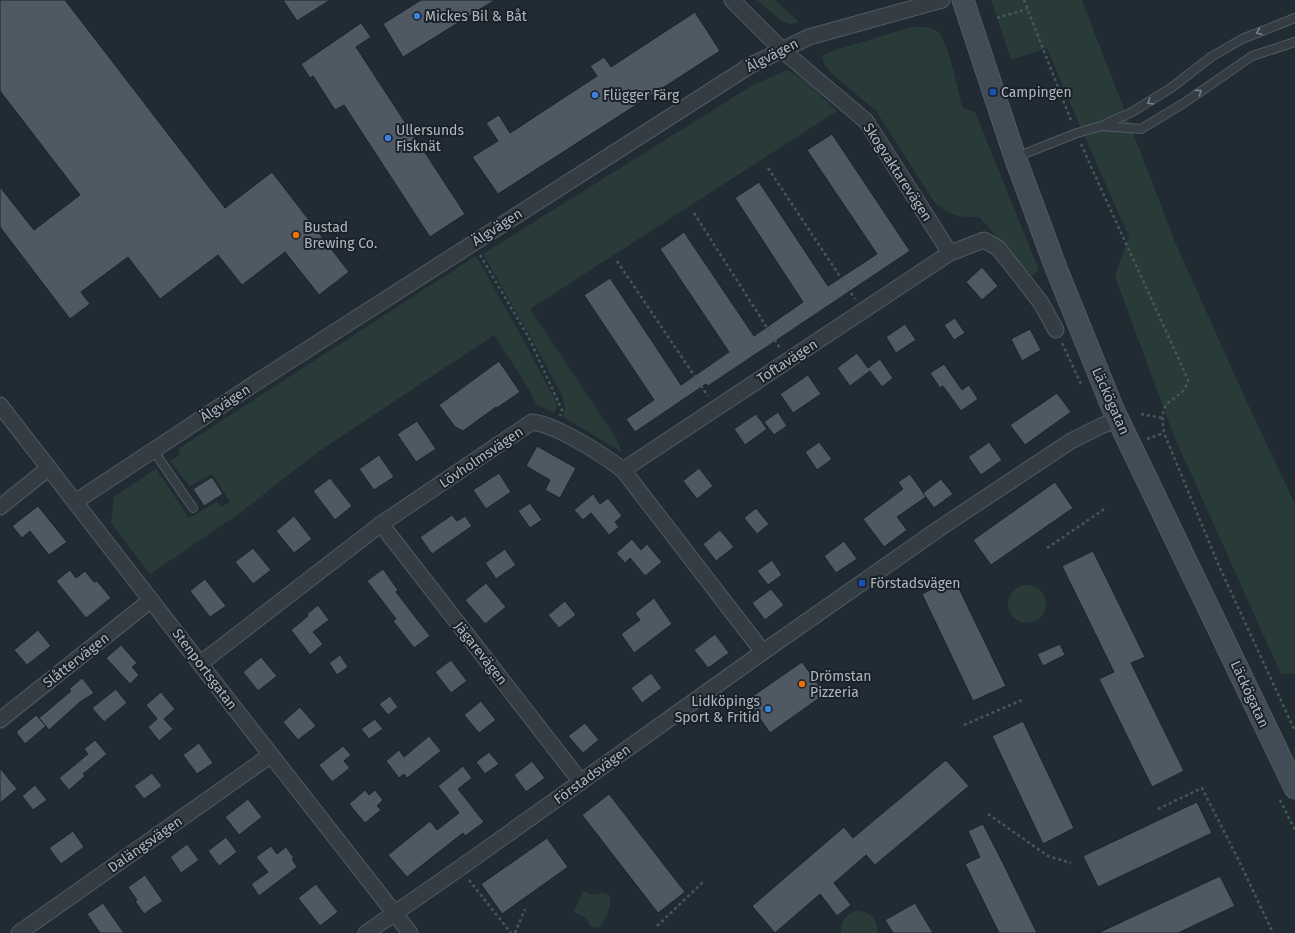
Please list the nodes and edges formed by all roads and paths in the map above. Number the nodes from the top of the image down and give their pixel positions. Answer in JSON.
{"nodes":[{"id":1,"x":732,"y":0,"type":"edge"},
{"id":2,"x":942,"y":0,"type":"edge"},
{"id":3,"x":963,"y":0,"type":"edge"},
{"id":4,"x":1024,"y":0,"type":"edge"},
{"id":5,"x":1027,"y":9,"type":"junction"},
{"id":6,"x":997,"y":18,"type":"dead end"},
{"id":7,"x":1295,"y":18,"type":"edge"},
{"id":8,"x":1295,"y":42,"type":"edge"},
{"id":9,"x":782,"y":50,"type":"junction"},
{"id":10,"x":1101,"y":126,"type":"junction"},
{"id":11,"x":1077,"y":133,"type":"junction"},
{"id":12,"x":1015,"y":157,"type":"junction"},
{"id":13,"x":768,"y":168,"type":"dead end"},
{"id":14,"x":694,"y":213,"type":"dead end"},
{"id":15,"x":473,"y":243,"type":"junction"},
{"id":16,"x":950,"y":253,"type":"junction"},
{"id":17,"x":617,"y":261,"type":"dead end"},
{"id":18,"x":863,"y":311,"type":"junction"},
{"id":19,"x":1056,"y":330,"type":"dead end"},
{"id":20,"x":787,"y":360,"type":"junction"},
{"id":21,"x":0,"y":405,"type":"edge"},
{"id":22,"x":716,"y":408,"type":"junction"},
{"id":23,"x":1141,"y":414,"type":"dead end"},
{"id":24,"x":1162,"y":418,"type":"junction"},
{"id":25,"x":1119,"y":419,"type":"junction"},
{"id":26,"x":556,"y":430,"type":"junction"},
{"id":27,"x":154,"y":450,"type":"junction"},
{"id":28,"x":49,"y":468,"type":"junction"},
{"id":29,"x":623,"y":470,"type":"junction"},
{"id":30,"x":75,"y":502,"type":"junction"},
{"id":31,"x":0,"y":507,"type":"edge"},
{"id":32,"x":193,"y":508,"type":"dead end"},
{"id":33,"x":1106,"y":508,"type":"dead end"},
{"id":34,"x":381,"y":524,"type":"junction"},
{"id":35,"x":1047,"y":548,"type":"dead end"},
{"id":36,"x":151,"y":600,"type":"junction"},
{"id":37,"x":763,"y":652,"type":"junction"},
{"id":38,"x":201,"y":663,"type":"junction"},
{"id":39,"x":1022,"y":700,"type":"dead end"},
{"id":40,"x":0,"y":720,"type":"edge"},
{"id":41,"x":964,"y":725,"type":"dead end"},
{"id":42,"x":1295,"y":731,"type":"edge"},
{"id":43,"x":271,"y":755,"type":"junction"},
{"id":44,"x":581,"y":782,"type":"junction"},
{"id":45,"x":1295,"y":788,"type":"edge"},
{"id":46,"x":1158,"y":809,"type":"dead end"},
{"id":47,"x":988,"y":814,"type":"dead end"},
{"id":48,"x":1071,"y":862,"type":"dead end"},
{"id":49,"x":465,"y":875,"type":"dead end"},
{"id":50,"x":703,"y":882,"type":"dead end"},
{"id":51,"x":525,"y":909,"type":"dead end"},
{"id":52,"x":395,"y":913,"type":"junction"},
{"id":53,"x":657,"y":926,"type":"dead end"},
{"id":54,"x":19,"y":933,"type":"edge"},
{"id":55,"x":366,"y":933,"type":"edge"},
{"id":56,"x":410,"y":933,"type":"edge"},
{"id":57,"x":511,"y":933,"type":"edge"},
{"id":58,"x":515,"y":933,"type":"edge"},
{"id":59,"x":1272,"y":933,"type":"edge"}],
"edges":[{"from":1,"to":9,"type":"street","name":"Skogvaktarevägen"},
{"from":2,"to":9,"type":"street","name":"Älgvägen"},
{"from":3,"to":12,"type":"main road","name":"Läckögatan"},
{"from":4,"to":5,"type":"path"},
{"from":5,"to":6,"type":"path"},
{"from":5,"to":11,"type":"path"},
{"from":7,"to":10,"type":"lane","one_way":true},
{"from":10,"to":8,"type":"lane","one_way":true},
{"from":9,"to":15,"type":"street","name":"Älgvägen"},
{"from":9,"to":16,"type":"street","name":"Skogvaktarevägen"},
{"from":10,"to":11,"type":"lane"},
{"from":11,"to":12,"type":"lane"},
{"from":11,"to":24,"type":"path"},
{"from":12,"to":25,"type":"main road","name":"Läckögatan"},
{"from":13,"to":18,"type":"path"},
{"from":14,"to":20,"type":"path"},
{"from":15,"to":26,"type":"path"},
{"from":15,"to":27,"type":"street","name":"Älgvägen"},
{"from":16,"to":18,"type":"street","name":"Toftavägen"},
{"from":16,"to":19,"type":"street"},
{"from":17,"to":22,"type":"path"},
{"from":18,"to":20,"type":"street","name":"Toftavägen"},
{"from":20,"to":22,"type":"street","name":"Toftavägen"},
{"from":21,"to":28,"type":"street","name":"Stenportsgatan"},
{"from":22,"to":29,"type":"street","name":"Toftavägen"},
{"from":23,"to":24,"type":"path"},
{"from":24,"to":42,"type":"path"},
{"from":25,"to":37,"type":"street","name":"Förstadsvägen"},
{"from":25,"to":45,"type":"main road","name":"Läckögatan"},
{"from":26,"to":29,"type":"street","name":"Lövholmsvägen"},
{"from":26,"to":34,"type":"street","name":"Lövholmsvägen"},
{"from":27,"to":30,"type":"street","name":"Älgvägen"},
{"from":27,"to":32,"type":"lane"},
{"from":28,"to":30,"type":"street","name":"Stenportsgatan"},
{"from":28,"to":31,"type":"street"},
{"from":29,"to":37,"type":"street","name":"Lövholmsvägen"},
{"from":30,"to":36,"type":"street","name":"Stenportsgatan"},
{"from":33,"to":35,"type":"path"},
{"from":34,"to":38,"type":"street","name":"Lövholmsvägen"},
{"from":34,"to":44,"type":"street","name":"Jägarevägen"},
{"from":36,"to":38,"type":"street","name":"Stenportsgatan"},
{"from":36,"to":40,"type":"street","name":"Slåttervägen"},
{"from":37,"to":44,"type":"street","name":"Förstadsvägen"},
{"from":38,"to":43,"type":"street","name":"Stenportsgatan"},
{"from":39,"to":41,"type":"path"},
{"from":43,"to":52,"type":"street","name":"Stenportsgatan"},
{"from":43,"to":54,"type":"street","name":"Dalängsvägen"},
{"from":44,"to":52,"type":"street","name":"Förstadsvägen"},
{"from":46,"to":59,"type":"path"},
{"from":47,"to":48,"type":"path"},
{"from":49,"to":57,"type":"path"},
{"from":50,"to":53,"type":"path"},
{"from":51,"to":58,"type":"path"},
{"from":52,"to":55,"type":"street","name":"Förstadsvägen"},
{"from":52,"to":56,"type":"street","name":"Stenportsgatan"}]}
